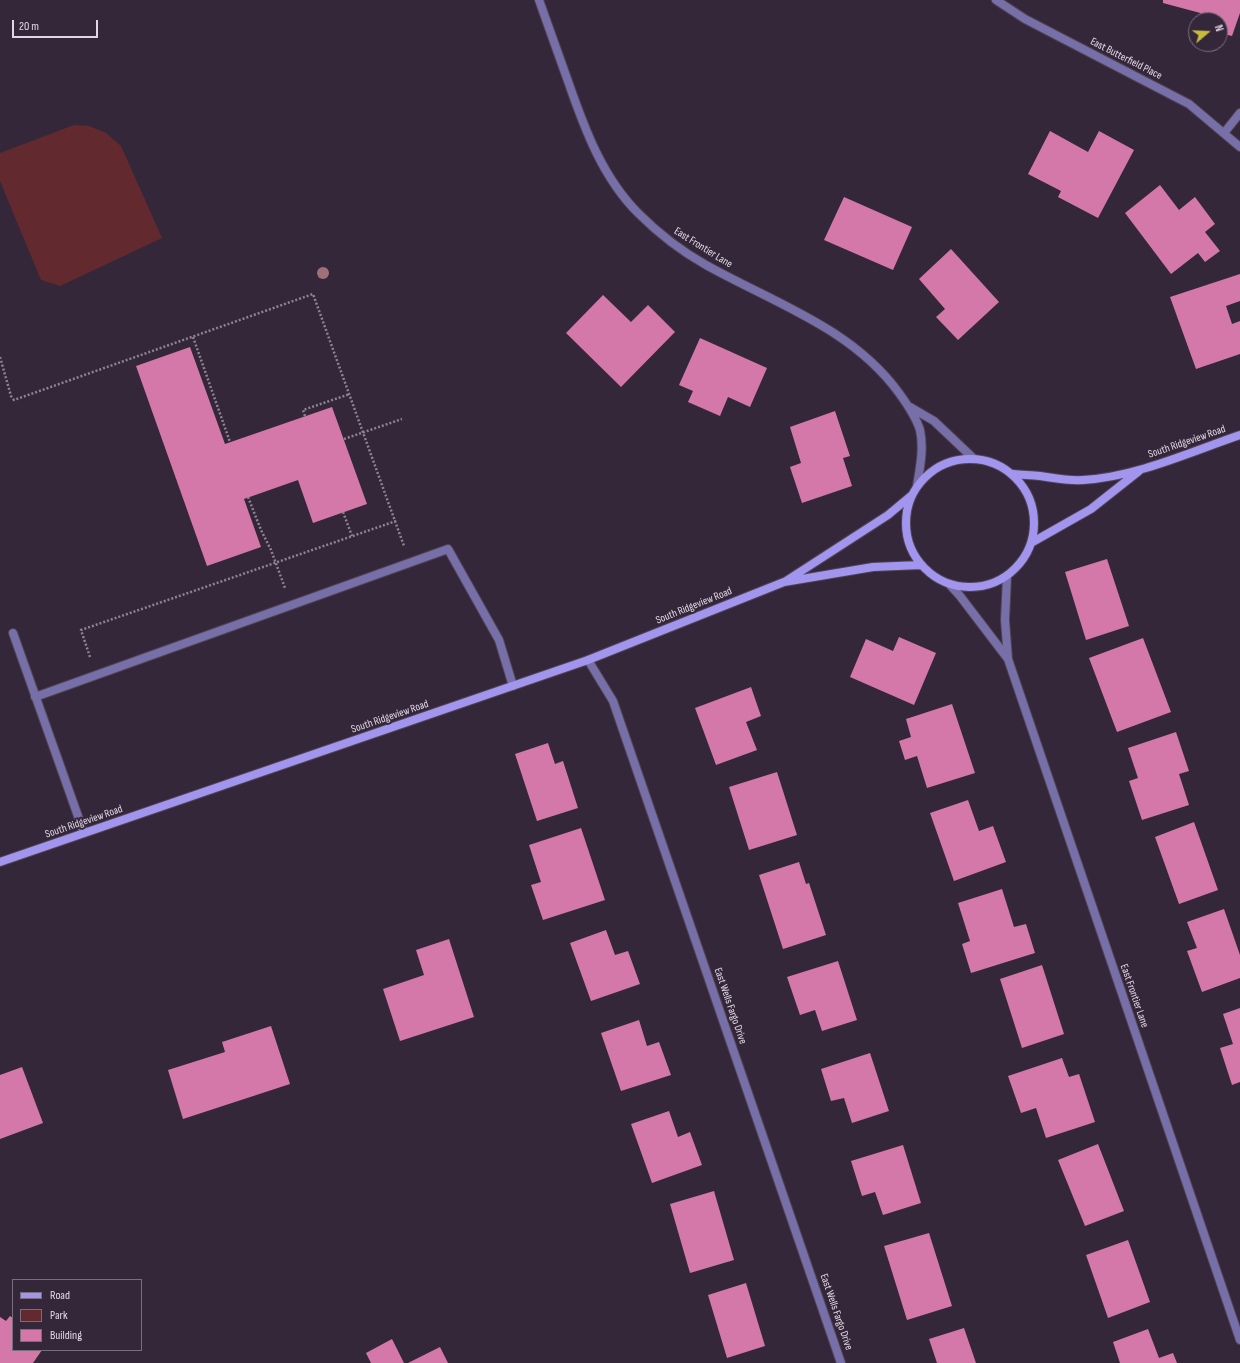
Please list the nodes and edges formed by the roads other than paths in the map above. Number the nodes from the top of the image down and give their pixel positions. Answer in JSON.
{"nodes":[{"id":1,"x":539,"y":0,"type":"edge"},
{"id":2,"x":996,"y":0,"type":"edge"},
{"id":3,"x":1240,"y":113,"type":"edge"},
{"id":4,"x":1224,"y":133,"type":"junction"},
{"id":5,"x":1240,"y":146,"type":"edge"},
{"id":6,"x":909,"y":407,"type":"junction"},
{"id":7,"x":1240,"y":435,"type":"edge"},
{"id":8,"x":973,"y":458,"type":"junction"},
{"id":9,"x":1142,"y":469,"type":"junction"},
{"id":10,"x":1013,"y":474,"type":"junction"},
{"id":11,"x":917,"y":486,"type":"junction"},
{"id":12,"x":914,"y":494,"type":"junction"},
{"id":13,"x":1031,"y":543,"type":"junction"},
{"id":14,"x":921,"y":565,"type":"junction"},
{"id":15,"x":1007,"y":577,"type":"junction"},
{"id":16,"x":784,"y":582,"type":"junction"},
{"id":17,"x":950,"y":585,"type":"junction"},
{"id":18,"x":13,"y":633,"type":"dead end"},
{"id":19,"x":1008,"y":659,"type":"junction"},
{"id":20,"x":588,"y":660,"type":"junction"},
{"id":21,"x":513,"y":686,"type":"junction"},
{"id":22,"x":35,"y":697,"type":"junction"},
{"id":23,"x":84,"y":833,"type":"junction"},
{"id":24,"x":0,"y":862,"type":"edge"},
{"id":25,"x":1240,"y":1340,"type":"edge"},
{"id":26,"x":841,"y":1363,"type":"edge"}],
"edges":[{"from":1,"to":6,"type":"street","name":"East Frontier Lane"},
{"from":2,"to":4,"type":"street","name":"East Butterfield Place"},
{"from":3,"to":4,"type":"street"},
{"from":4,"to":5,"type":"street","name":"East Butterfield Place"},
{"from":6,"to":8,"type":"street"},
{"from":6,"to":11,"type":"street"},
{"from":7,"to":9,"type":"main road","name":"South Ridgeview Road"},
{"from":8,"to":10,"type":"main road"},
{"from":8,"to":11,"type":"main road"},
{"from":9,"to":10,"type":"main road"},
{"from":9,"to":13,"type":"main road"},
{"from":10,"to":13,"type":"main road"},
{"from":11,"to":12,"type":"main road"},
{"from":12,"to":14,"type":"main road"},
{"from":12,"to":16,"type":"main road"},
{"from":13,"to":15,"type":"main road"},
{"from":14,"to":16,"type":"main road"},
{"from":14,"to":17,"type":"main road"},
{"from":15,"to":17,"type":"main road"},
{"from":15,"to":19,"type":"street"},
{"from":16,"to":20,"type":"main road","name":"South Ridgeview Road"},
{"from":17,"to":19,"type":"street"},
{"from":18,"to":22,"type":"street"},
{"from":19,"to":25,"type":"street","name":"East Frontier Lane"},
{"from":20,"to":21,"type":"main road","name":"South Ridgeview Road"},
{"from":20,"to":26,"type":"street","name":"East Wells Fargo Drive"},
{"from":21,"to":22,"type":"street"},
{"from":21,"to":23,"type":"main road","name":"South Ridgeview Road"},
{"from":22,"to":23,"type":"street"},
{"from":23,"to":24,"type":"main road","name":"South Ridgeview Road"}]}
